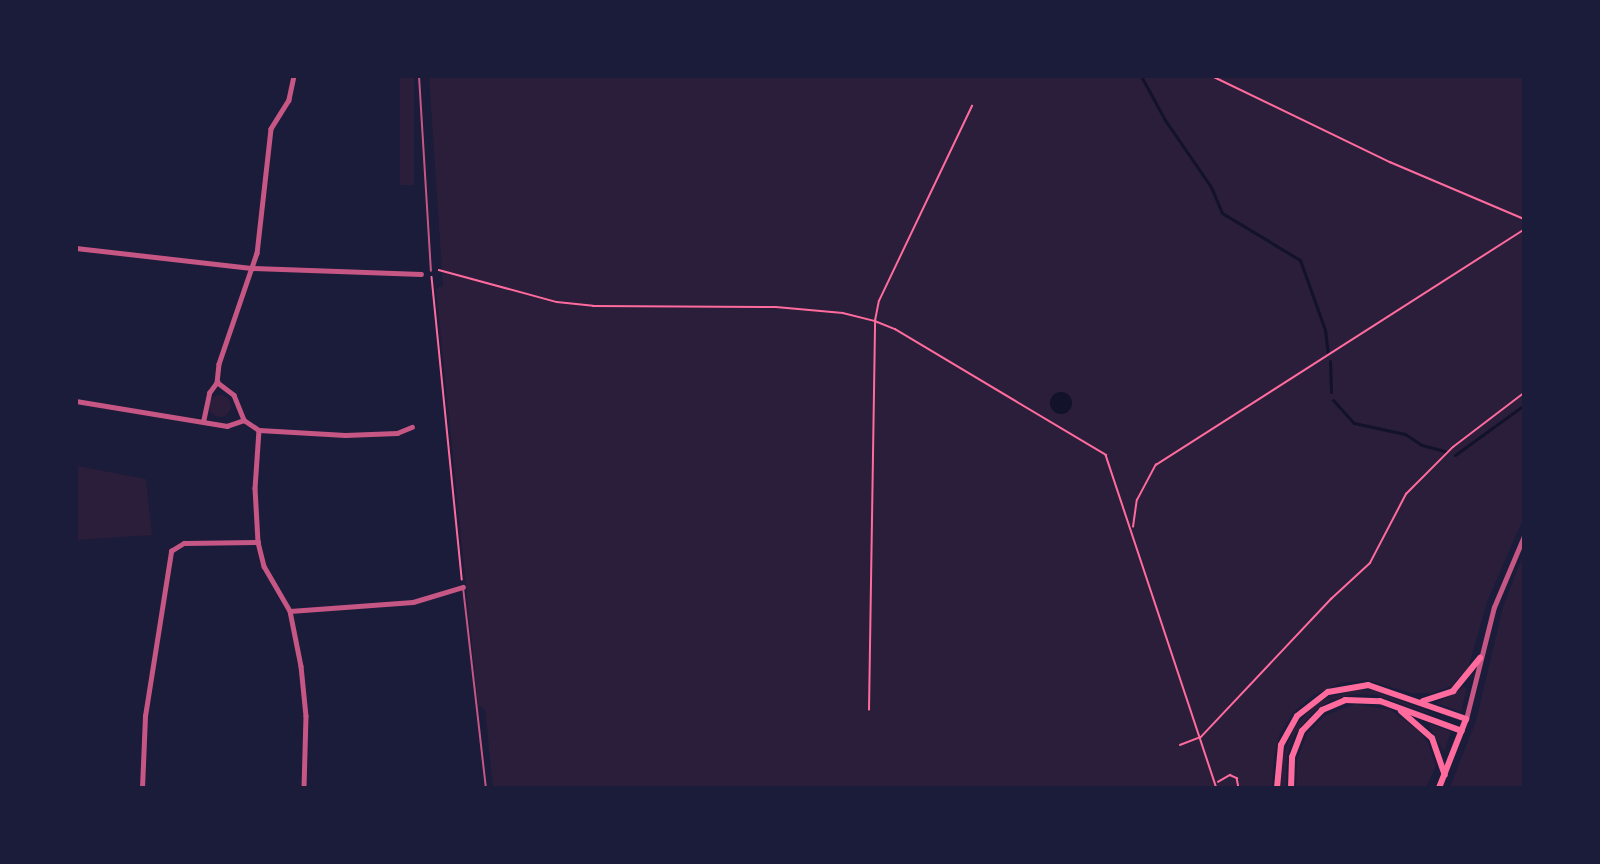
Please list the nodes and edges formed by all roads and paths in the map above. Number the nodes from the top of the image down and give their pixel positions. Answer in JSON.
{"nodes":[{"id":1,"x":294,"y":76,"type":"edge"},
{"id":2,"x":419,"y":76,"type":"edge"},
{"id":3,"x":1212,"y":76,"type":"edge"},
{"id":4,"x":972,"y":106,"type":"dead end"},
{"id":5,"x":1524,"y":219,"type":"edge"},
{"id":6,"x":1524,"y":230,"type":"edge"},
{"id":7,"x":76,"y":248,"type":"edge"},
{"id":8,"x":251,"y":268,"type":"junction"},
{"id":9,"x":431,"y":271,"type":"junction"},
{"id":10,"x":421,"y":274,"type":"dead end"},
{"id":11,"x":875,"y":321,"type":"junction"},
{"id":12,"x":217,"y":382,"type":"junction"},
{"id":13,"x":1524,"y":393,"type":"edge"},
{"id":14,"x":76,"y":401,"type":"edge"},
{"id":15,"x":244,"y":420,"type":"junction"},
{"id":16,"x":203,"y":422,"type":"junction"},
{"id":17,"x":412,"y":427,"type":"dead end"},
{"id":18,"x":259,"y":430,"type":"junction"},
{"id":19,"x":1132,"y":528,"type":"junction"},
{"id":20,"x":1524,"y":536,"type":"edge"},
{"id":21,"x":258,"y":542,"type":"junction"},
{"id":22,"x":463,"y":587,"type":"junction"},
{"id":23,"x":290,"y":611,"type":"junction"},
{"id":24,"x":1480,"y":658,"type":"junction"},
{"id":25,"x":1422,"y":701,"type":"junction"},
{"id":26,"x":1394,"y":706,"type":"junction"},
{"id":27,"x":869,"y":710,"type":"dead end"},
{"id":28,"x":1466,"y":719,"type":"junction"},
{"id":29,"x":1462,"y":731,"type":"junction"},
{"id":30,"x":1201,"y":737,"type":"junction"},
{"id":31,"x":1180,"y":745,"type":"dead end"},
{"id":32,"x":1445,"y":775,"type":"junction"},
{"id":33,"x":1217,"y":783,"type":"junction"},
{"id":34,"x":142,"y":788,"type":"edge"},
{"id":35,"x":304,"y":788,"type":"edge"},
{"id":36,"x":486,"y":788,"type":"edge"},
{"id":37,"x":1217,"y":788,"type":"edge"},
{"id":38,"x":1239,"y":788,"type":"edge"},
{"id":39,"x":1277,"y":788,"type":"edge"},
{"id":40,"x":1291,"y":788,"type":"edge"},
{"id":41,"x":1439,"y":788,"type":"edge"}],
"edges":[{"from":1,"to":8,"type":"street"},
{"from":2,"to":9,"type":"lane"},
{"from":3,"to":5,"type":"path"},
{"from":4,"to":11,"type":"path"},
{"from":6,"to":19,"type":"path"},
{"from":7,"to":8,"type":"street"},
{"from":8,"to":10,"type":"street"},
{"from":8,"to":12,"type":"street"},
{"from":9,"to":11,"type":"path"},
{"from":9,"to":22,"type":"path"},
{"from":11,"to":19,"type":"path"},
{"from":11,"to":27,"type":"path"},
{"from":12,"to":15,"type":"street"},
{"from":12,"to":16,"type":"street"},
{"from":13,"to":30,"type":"path"},
{"from":14,"to":16,"type":"street"},
{"from":15,"to":16,"type":"street"},
{"from":15,"to":18,"type":"street"},
{"from":17,"to":18,"type":"street"},
{"from":18,"to":21,"type":"street"},
{"from":19,"to":30,"type":"path"},
{"from":20,"to":24,"type":"street"},
{"from":21,"to":23,"type":"street"},
{"from":21,"to":34,"type":"street"},
{"from":22,"to":23,"type":"street"},
{"from":22,"to":36,"type":"lane"},
{"from":23,"to":35,"type":"street"},
{"from":24,"to":25,"type":"main road"},
{"from":24,"to":28,"type":"street"},
{"from":25,"to":28,"type":"main road"},
{"from":25,"to":39,"type":"main road"},
{"from":26,"to":29,"type":"main road"},
{"from":26,"to":32,"type":"main road"},
{"from":26,"to":40,"type":"main road"},
{"from":28,"to":29,"type":"main road"},
{"from":29,"to":32,"type":"main road"},
{"from":30,"to":31,"type":"path"},
{"from":30,"to":33,"type":"path"},
{"from":32,"to":41,"type":"main road"},
{"from":33,"to":37,"type":"path"},
{"from":33,"to":38,"type":"path"}]}
